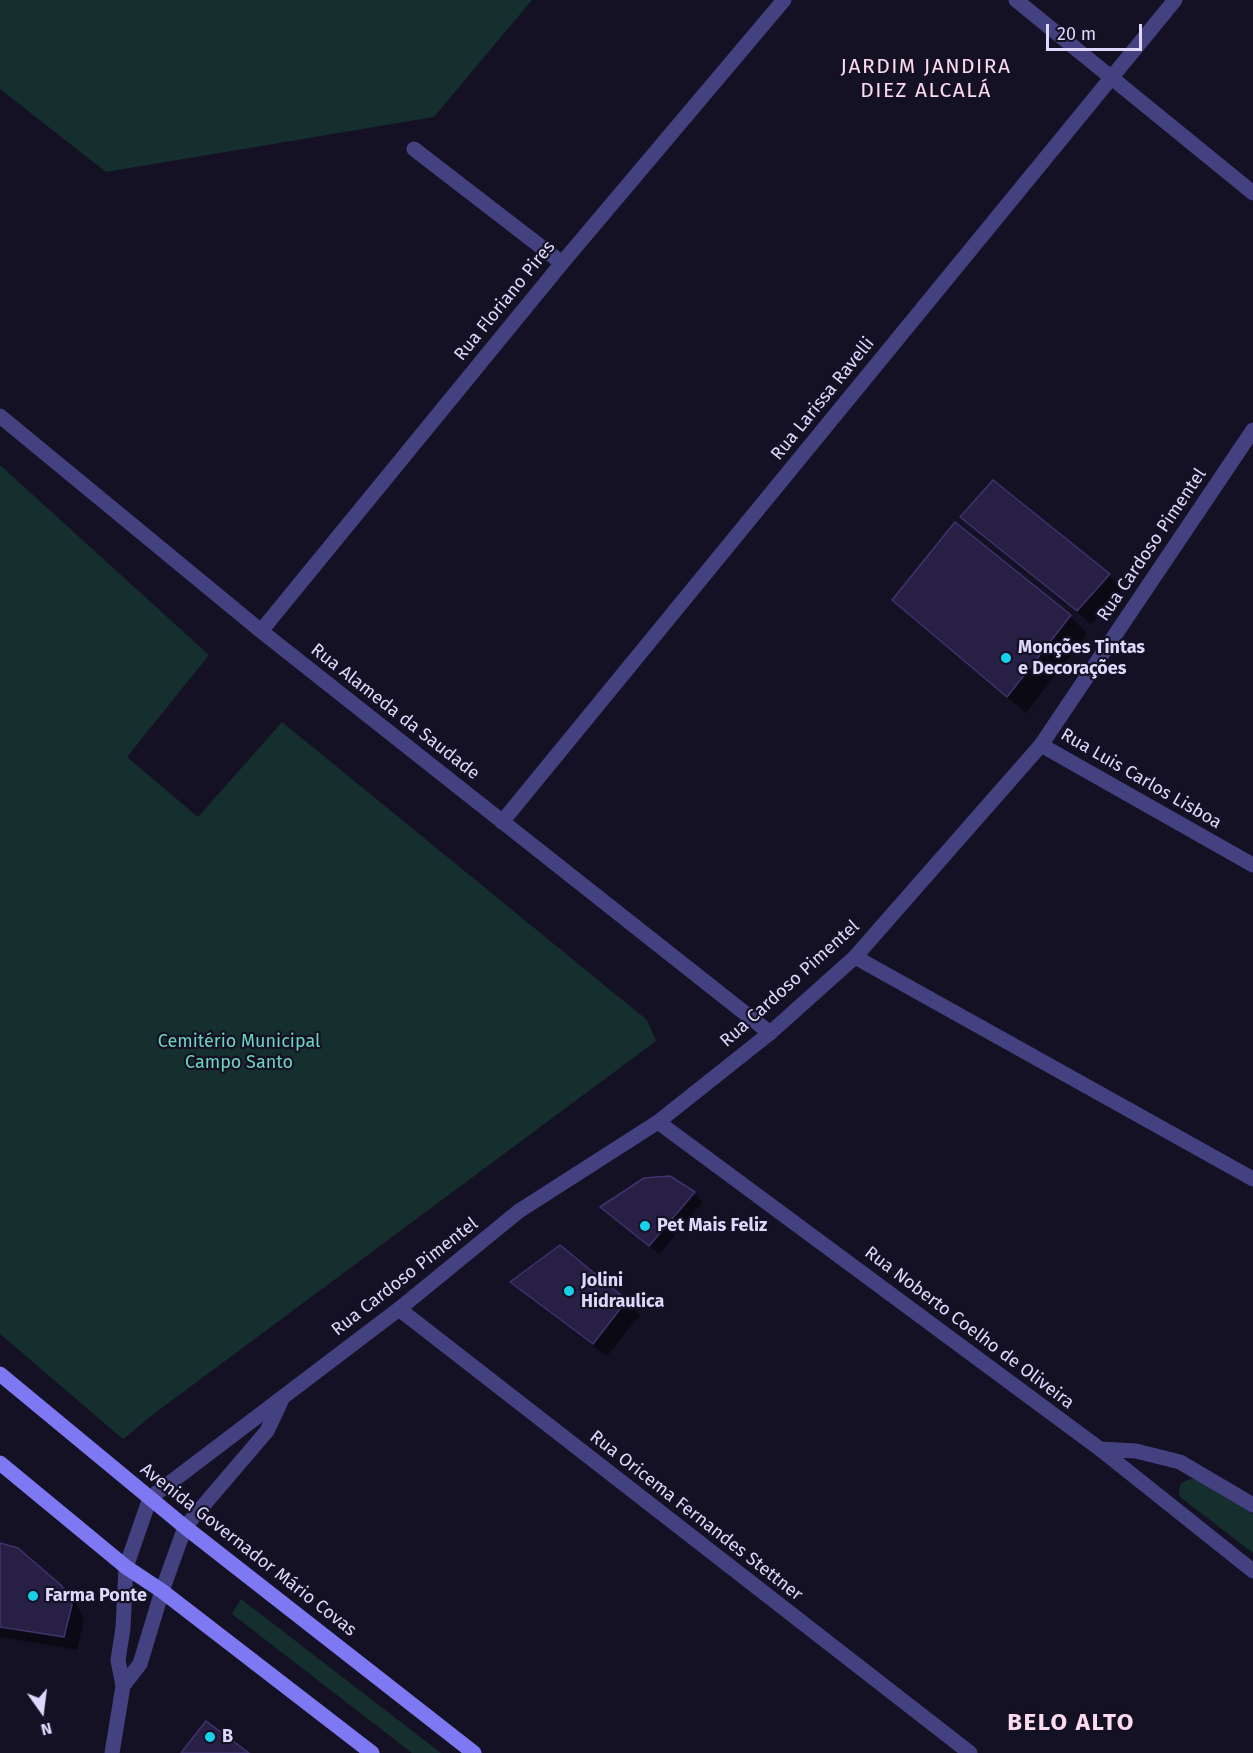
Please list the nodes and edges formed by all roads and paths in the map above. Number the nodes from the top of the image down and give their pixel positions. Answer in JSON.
{"nodes":[{"id":1,"x":784,"y":0,"type":"edge"},
{"id":2,"x":1016,"y":0,"type":"edge"},
{"id":3,"x":1175,"y":0,"type":"edge"},
{"id":4,"x":1111,"y":78,"type":"junction"},
{"id":5,"x":414,"y":149,"type":"dead end"},
{"id":6,"x":1253,"y":194,"type":"edge"},
{"id":7,"x":562,"y":263,"type":"junction"},
{"id":8,"x":0,"y":416,"type":"edge"},
{"id":9,"x":1253,"y":430,"type":"edge"},
{"id":10,"x":261,"y":631,"type":"junction"},
{"id":11,"x":1041,"y":744,"type":"junction"},
{"id":12,"x":502,"y":822,"type":"junction"},
{"id":13,"x":1253,"y":865,"type":"edge"},
{"id":14,"x":855,"y":957,"type":"junction"},
{"id":15,"x":771,"y":1033,"type":"junction"},
{"id":16,"x":658,"y":1122,"type":"junction"},
{"id":17,"x":1253,"y":1179,"type":"edge"},
{"id":18,"x":399,"y":1309,"type":"junction"},
{"id":19,"x":0,"y":1374,"type":"edge"},
{"id":20,"x":283,"y":1397,"type":"junction"},
{"id":21,"x":1100,"y":1449,"type":"junction"},
{"id":22,"x":0,"y":1463,"type":"edge"},
{"id":23,"x":150,"y":1498,"type":"junction"},
{"id":24,"x":1253,"y":1505,"type":"edge"},
{"id":25,"x":185,"y":1527,"type":"junction"},
{"id":26,"x":126,"y":1567,"type":"junction"},
{"id":27,"x":1253,"y":1571,"type":"edge"},
{"id":28,"x":162,"y":1591,"type":"junction"},
{"id":29,"x":123,"y":1686,"type":"junction"},
{"id":30,"x":112,"y":1753,"type":"edge"},
{"id":31,"x":372,"y":1753,"type":"edge"},
{"id":32,"x":474,"y":1753,"type":"edge"},
{"id":33,"x":970,"y":1753,"type":"edge"}],
"edges":[{"from":1,"to":7,"type":"street","name":"Rua Floriano Pires"},
{"from":2,"to":4,"type":"street"},
{"from":3,"to":4,"type":"street","name":"Rua Larissa Ravelli"},
{"from":4,"to":6,"type":"street"},
{"from":4,"to":12,"type":"street","name":"Rua Larissa Ravelli"},
{"from":5,"to":7,"type":"street"},
{"from":7,"to":10,"type":"street","name":"Rua Floriano Pires"},
{"from":8,"to":10,"type":"street","name":"Rua Alameda da Saudade"},
{"from":9,"to":11,"type":"street","name":"Rua Cardoso Pimentel"},
{"from":10,"to":12,"type":"street","name":"Rua Alameda da Saudade"},
{"from":11,"to":13,"type":"street","name":"Rua Luis Carlos Lisboa"},
{"from":11,"to":14,"type":"street","name":"Rua Cardoso Pimentel"},
{"from":12,"to":15,"type":"street","name":"Rua Alameda da Saudade"},
{"from":14,"to":15,"type":"street","name":"Rua Cardoso Pimentel"},
{"from":14,"to":17,"type":"street"},
{"from":15,"to":16,"type":"street","name":"Rua Cardoso Pimentel"},
{"from":16,"to":18,"type":"street","name":"Rua Cardoso Pimentel"},
{"from":16,"to":21,"type":"street","name":"Rua Noberto Coelho de Oliveira"},
{"from":18,"to":20,"type":"street","name":"Rua Cardoso Pimentel"},
{"from":18,"to":33,"type":"street","name":"Rua Oricema Fernandes Stettner"},
{"from":19,"to":23,"type":"main road","name":"Avenida Governador Mário Covas"},
{"from":20,"to":23,"type":"street","name":"Rua Cardoso Pimentel"},
{"from":20,"to":25,"type":"street","name":"Rua Cardoso Pimentel"},
{"from":21,"to":24,"type":"street"},
{"from":21,"to":27,"type":"street","name":"Rua Noberto Coelho de Oliveira"},
{"from":22,"to":26,"type":"main road"},
{"from":23,"to":25,"type":"main road","name":"Avenida Governador Mário Covas"},
{"from":23,"to":26,"type":"street","name":"Rua Cardoso Pimentel"},
{"from":25,"to":28,"type":"street","name":"Rua Cardoso Pimentel"},
{"from":25,"to":32,"type":"main road","name":"Avenida Governador Mário Covas"},
{"from":26,"to":28,"type":"main road"},
{"from":26,"to":29,"type":"street","name":"Rua Cardoso Pimentel"},
{"from":28,"to":29,"type":"street","name":"Rua Cardoso Pimentel"},
{"from":28,"to":31,"type":"main road"},
{"from":29,"to":30,"type":"street","name":"Rua Cardoso Pimentel"}]}
